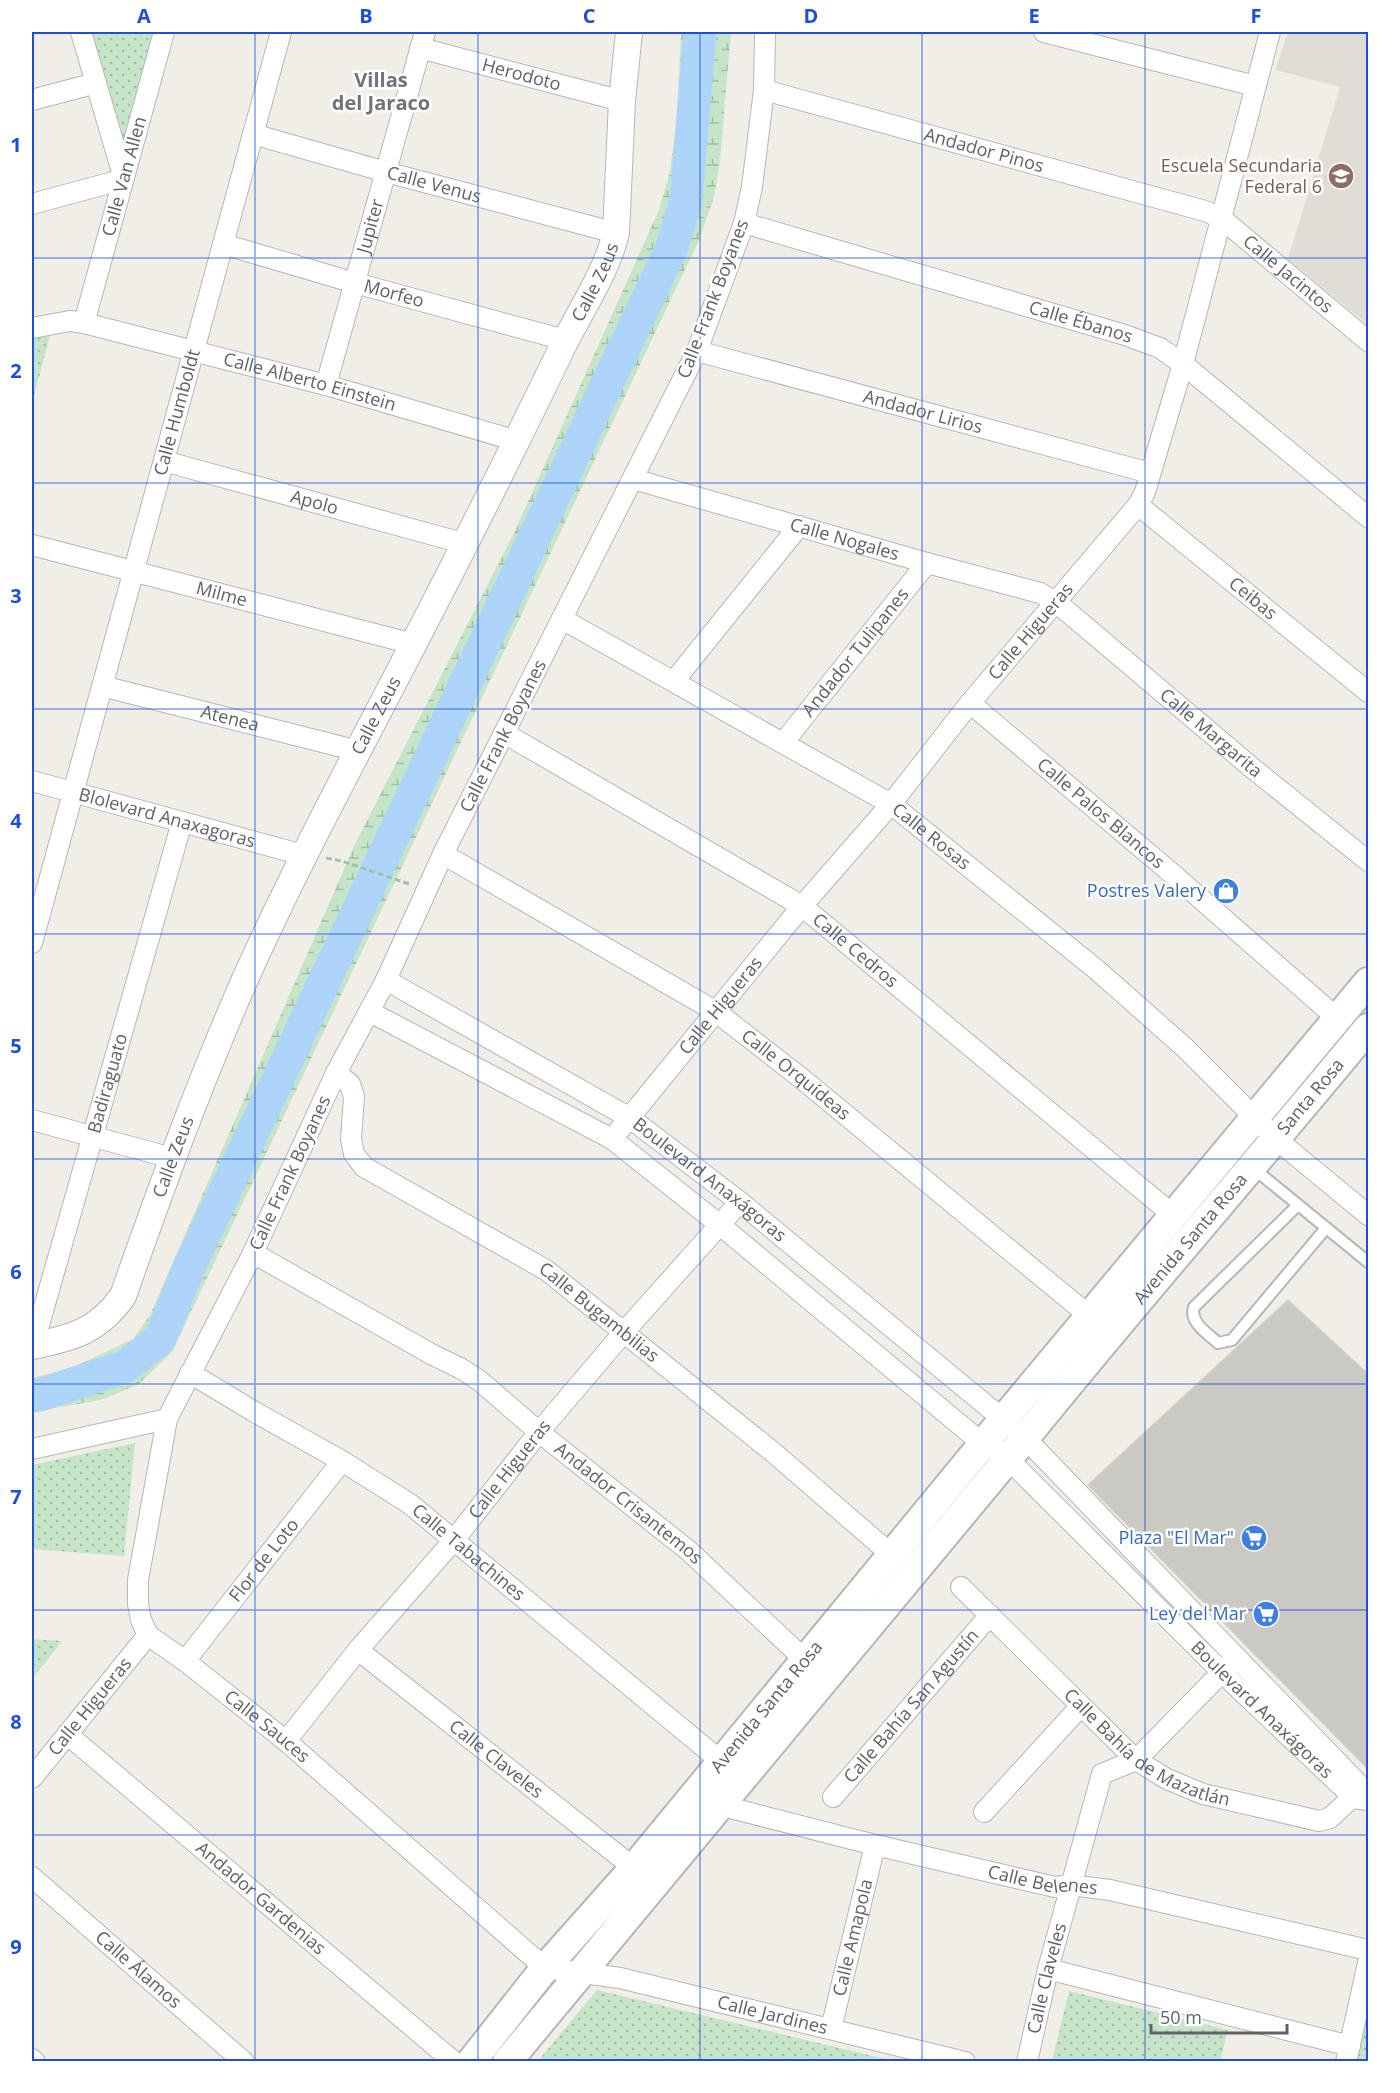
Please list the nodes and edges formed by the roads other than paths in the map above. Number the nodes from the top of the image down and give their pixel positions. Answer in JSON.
{"nodes":[{"id":1,"x":81,"y":32,"type":"edge"},
{"id":2,"x":164,"y":32,"type":"edge"},
{"id":3,"x":281,"y":32,"type":"edge"},
{"id":4,"x":629,"y":32,"type":"edge"},
{"id":5,"x":765,"y":32,"type":"edge"},
{"id":6,"x":1044,"y":32,"type":"edge"},
{"id":7,"x":1270,"y":32,"type":"edge"},
{"id":8,"x":423,"y":40,"type":"edge"},
{"id":9,"x":96,"y":82,"type":"junction"},
{"id":10,"x":1255,"y":86,"type":"junction"},
{"id":11,"x":764,"y":90,"type":"junction"},
{"id":12,"x":32,"y":100,"type":"edge"},
{"id":13,"x":622,"y":101,"type":"junction"},
{"id":14,"x":253,"y":134,"type":"junction"},
{"id":15,"x":386,"y":172,"type":"junction"},
{"id":16,"x":124,"y":179,"type":"junction"},
{"id":17,"x":32,"y":204,"type":"edge"},
{"id":18,"x":1213,"y":214,"type":"junction"},
{"id":19,"x":744,"y":223,"type":"junction"},
{"id":20,"x":616,"y":233,"type":"junction"},
{"id":21,"x":223,"y":244,"type":"junction"},
{"id":22,"x":355,"y":283,"type":"junction"},
{"id":23,"x":84,"y":323,"type":"junction"},
{"id":24,"x":32,"y":328,"type":"edge"},
{"id":25,"x":566,"y":340,"type":"junction"},
{"id":26,"x":1368,"y":341,"type":"edge"},
{"id":27,"x":194,"y":350,"type":"junction"},
{"id":28,"x":697,"y":351,"type":"junction"},
{"id":29,"x":1183,"y":364,"type":"junction"},
{"id":30,"x":326,"y":385,"type":"junction"},
{"id":31,"x":517,"y":441,"type":"junction"},
{"id":32,"x":164,"y":461,"type":"junction"},
{"id":33,"x":1149,"y":472,"type":"junction"},
{"id":34,"x":633,"y":479,"type":"junction"},
{"id":35,"x":1138,"y":505,"type":"junction"},
{"id":36,"x":1368,"y":517,"type":"edge"},
{"id":37,"x":800,"y":526,"type":"junction"},
{"id":38,"x":466,"y":544,"type":"junction"},
{"id":39,"x":32,"y":545,"type":"edge"},
{"id":40,"x":927,"y":563,"type":"junction"},
{"id":41,"x":133,"y":572,"type":"junction"},
{"id":42,"x":1056,"y":602,"type":"junction"},
{"id":43,"x":562,"y":619,"type":"junction"},
{"id":44,"x":413,"y":644,"type":"junction"},
{"id":45,"x":674,"y":681,"type":"junction"},
{"id":46,"x":102,"y":686,"type":"junction"},
{"id":47,"x":1368,"y":692,"type":"edge"},
{"id":48,"x":970,"y":703,"type":"junction"},
{"id":49,"x":504,"y":733,"type":"junction"},
{"id":50,"x":783,"y":743,"type":"junction"},
{"id":51,"x":358,"y":751,"type":"junction"},
{"id":52,"x":32,"y":781,"type":"edge"},
{"id":53,"x":73,"y":792,"type":"junction"},
{"id":54,"x":891,"y":804,"type":"junction"},
{"id":55,"x":182,"y":822,"type":"junction"},
{"id":56,"x":444,"y":854,"type":"junction"},
{"id":57,"x":303,"y":855,"type":"junction"},
{"id":58,"x":1368,"y":861,"type":"edge"},
{"id":59,"x":802,"y":906,"type":"junction"},
{"id":60,"x":32,"y":943,"type":"edge"},
{"id":61,"x":387,"y":980,"type":"junction"},
{"id":62,"x":1368,"y":982,"type":"edge"},
{"id":63,"x":715,"y":1011,"type":"junction"},
{"id":64,"x":370,"y":1012,"type":"junction"},
{"id":65,"x":1338,"y":1019,"type":"junction"},
{"id":66,"x":1368,"y":1028,"type":"edge"},
{"id":67,"x":336,"y":1073,"type":"junction"},
{"id":68,"x":1256,"y":1117,"type":"junction"},
{"id":69,"x":630,"y":1118,"type":"junction"},
{"id":70,"x":32,"y":1120,"type":"edge"},
{"id":71,"x":93,"y":1137,"type":"junction"},
{"id":72,"x":612,"y":1139,"type":"junction"},
{"id":73,"x":1276,"y":1139,"type":"junction"},
{"id":74,"x":172,"y":1158,"type":"junction"},
{"id":75,"x":1241,"y":1158,"type":"junction"},
{"id":76,"x":740,"y":1202,"type":"junction"},
{"id":77,"x":1298,"y":1205,"type":"junction"},
{"id":78,"x":1173,"y":1215,"type":"junction"},
{"id":79,"x":1368,"y":1215,"type":"edge"},
{"id":80,"x":720,"y":1225,"type":"junction"},
{"id":81,"x":1326,"y":1228,"type":"junction"},
{"id":82,"x":253,"y":1253,"type":"junction"},
{"id":83,"x":1368,"y":1262,"type":"edge"},
{"id":84,"x":1100,"y":1324,"type":"junction"},
{"id":85,"x":624,"y":1332,"type":"junction"},
{"id":86,"x":32,"y":1346,"type":"edge"},
{"id":87,"x":190,"y":1373,"type":"junction"},
{"id":88,"x":167,"y":1419,"type":"junction"},
{"id":89,"x":539,"y":1432,"type":"junction"},
{"id":90,"x":1005,"y":1440,"type":"junction"},
{"id":91,"x":32,"y":1449,"type":"edge"},
{"id":92,"x":342,"y":1461,"type":"junction"},
{"id":93,"x":454,"y":1540,"type":"junction"},
{"id":94,"x":893,"y":1556,"type":"junction"},
{"id":95,"x":961,"y":1587,"type":"dead end"},
{"id":96,"x":990,"y":1615,"type":"junction"},
{"id":97,"x":148,"y":1635,"type":"junction"},
{"id":98,"x":357,"y":1650,"type":"junction"},
{"id":99,"x":1236,"y":1658,"type":"junction"},
{"id":100,"x":805,"y":1660,"type":"junction"},
{"id":101,"x":185,"y":1661,"type":"junction"},
{"id":102,"x":1222,"y":1672,"type":"junction"},
{"id":103,"x":1080,"y":1707,"type":"junction"},
{"id":104,"x":66,"y":1734,"type":"junction"},
{"id":105,"x":286,"y":1741,"type":"junction"},
{"id":106,"x":1136,"y":1760,"type":"junction"},
{"id":107,"x":722,"y":1762,"type":"junction"},
{"id":108,"x":32,"y":1778,"type":"edge"},
{"id":109,"x":1363,"y":1795,"type":"edge"},
{"id":110,"x":833,"y":1797,"type":"dead end"},
{"id":111,"x":719,"y":1804,"type":"junction"},
{"id":112,"x":984,"y":1812,"type":"dead end"},
{"id":113,"x":875,"y":1845,"type":"junction"},
{"id":114,"x":634,"y":1868,"type":"junction"},
{"id":115,"x":32,"y":1877,"type":"edge"},
{"id":116,"x":1070,"y":1886,"type":"junction"},
{"id":117,"x":1368,"y":1950,"type":"edge"},
{"id":118,"x":1368,"y":1963,"type":"edge"},
{"id":119,"x":545,"y":1968,"type":"junction"},
{"id":120,"x":1048,"y":1970,"type":"junction"},
{"id":121,"x":580,"y":1973,"type":"junction"},
{"id":122,"x":831,"y":2029,"type":"junction"},
{"id":123,"x":1348,"y":2054,"type":"edge"},
{"id":124,"x":32,"y":2059,"type":"edge"},
{"id":125,"x":35,"y":2061,"type":"edge"},
{"id":126,"x":244,"y":2061,"type":"edge"},
{"id":127,"x":454,"y":2061,"type":"edge"},
{"id":128,"x":471,"y":2061,"type":"edge"},
{"id":129,"x":507,"y":2061,"type":"edge"},
{"id":130,"x":965,"y":2061,"type":"edge"},
{"id":131,"x":1027,"y":2061,"type":"edge"}],
"edges":[{"from":1,"to":9,"type":"street"},
{"from":2,"to":16,"type":"street","name":"Calle Van Allen"},
{"from":3,"to":14,"type":"street","name":"Calle Humboldt"},
{"from":4,"to":13,"type":"street","name":"Calle Zeus"},
{"from":5,"to":11,"type":"street","name":"Calle Frank Boyanes"},
{"from":6,"to":10,"type":"street"},
{"from":7,"to":10,"type":"street","name":"Calle Higueras"},
{"from":8,"to":13,"type":"street","name":"Herodoto"},
{"from":8,"to":15,"type":"street","name":"Jupiter"},
{"from":9,"to":12,"type":"street"},
{"from":9,"to":16,"type":"street"},
{"from":10,"to":18,"type":"street","name":"Calle Higueras"},
{"from":11,"to":18,"type":"street","name":"Andador Pinos"},
{"from":11,"to":19,"type":"street","name":"Calle Frank Boyanes"},
{"from":13,"to":20,"type":"street","name":"Calle Zeus"},
{"from":14,"to":15,"type":"street","name":"Calle Venus"},
{"from":14,"to":21,"type":"street","name":"Calle Humboldt"},
{"from":15,"to":20,"type":"street","name":"Calle Venus"},
{"from":15,"to":22,"type":"street","name":"Jupiter"},
{"from":16,"to":17,"type":"street"},
{"from":16,"to":23,"type":"street","name":"Calle Van Allen"},
{"from":18,"to":26,"type":"street","name":"Calle Jacintos"},
{"from":18,"to":29,"type":"street","name":"Calle Higueras"},
{"from":19,"to":28,"type":"street","name":"Calle Frank Boyanes"},
{"from":19,"to":29,"type":"street","name":"Calle Ébanos"},
{"from":20,"to":25,"type":"street","name":"Calle Zeus"},
{"from":21,"to":22,"type":"street","name":"Morfeo"},
{"from":21,"to":27,"type":"street","name":"Calle Humboldt"},
{"from":22,"to":25,"type":"street","name":"Morfeo"},
{"from":22,"to":30,"type":"street","name":"Jupiter"},
{"from":23,"to":24,"type":"street","name":"Calle Alberto Einstein"},
{"from":23,"to":27,"type":"street","name":"Calle Alberto Einstein"},
{"from":25,"to":31,"type":"street","name":"Calle Zeus"},
{"from":27,"to":30,"type":"street","name":"Calle Alberto Einstein"},
{"from":27,"to":32,"type":"street","name":"Calle Humboldt"},
{"from":28,"to":33,"type":"street","name":"Andador Lirios"},
{"from":28,"to":34,"type":"street","name":"Calle Frank Boyanes"},
{"from":29,"to":33,"type":"street","name":"Calle Higueras"},
{"from":29,"to":36,"type":"street","name":"Calle Ébanos"},
{"from":30,"to":31,"type":"street","name":"Calle Alberto Einstein"},
{"from":31,"to":38,"type":"street","name":"Calle Zeus"},
{"from":32,"to":38,"type":"street","name":"Apolo"},
{"from":32,"to":41,"type":"street","name":"Calle Humboldt"},
{"from":33,"to":35,"type":"street","name":"Calle Higueras"},
{"from":34,"to":37,"type":"street","name":"Calle Nogales"},
{"from":34,"to":43,"type":"street","name":"Calle Frank Boyanes"},
{"from":35,"to":42,"type":"street","name":"Calle Higueras"},
{"from":35,"to":47,"type":"street","name":"Ceibas"},
{"from":37,"to":40,"type":"street","name":"Calle Nogales"},
{"from":37,"to":45,"type":"street"},
{"from":38,"to":44,"type":"street","name":"Calle Zeus"},
{"from":39,"to":41,"type":"street","name":"Milme"},
{"from":40,"to":42,"type":"street","name":"Calle Nogales"},
{"from":40,"to":50,"type":"street","name":"Andador Tulipanes"},
{"from":41,"to":44,"type":"street","name":"Milme"},
{"from":41,"to":46,"type":"street","name":"Calle Humboldt"},
{"from":42,"to":48,"type":"street","name":"Calle Higueras"},
{"from":42,"to":58,"type":"street","name":"Calle Margarita"},
{"from":43,"to":45,"type":"street","name":"Calle Rosas"},
{"from":43,"to":49,"type":"street","name":"Calle Frank Boyanes"},
{"from":44,"to":51,"type":"street","name":"Calle Zeus"},
{"from":45,"to":50,"type":"street","name":"Calle Rosas"},
{"from":46,"to":51,"type":"street","name":"Atenea"},
{"from":46,"to":53,"type":"street","name":"Calle Humboldt"},
{"from":48,"to":54,"type":"street","name":"Calle Higueras"},
{"from":48,"to":65,"type":"street","name":"Calle Palos Blancos"},
{"from":49,"to":56,"type":"street","name":"Calle Frank Boyanes"},
{"from":49,"to":59,"type":"street","name":"Calle Cedros"},
{"from":50,"to":54,"type":"street","name":"Calle Rosas"},
{"from":51,"to":57,"type":"street","name":"Calle Zeus"},
{"from":52,"to":53,"type":"street","name":"Blolevard Anaxagoras"},
{"from":53,"to":55,"type":"street","name":"Blolevard Anaxagoras"},
{"from":53,"to":60,"type":"street","name":"Calle Humboldt"},
{"from":54,"to":59,"type":"street","name":"Calle Higueras"},
{"from":54,"to":68,"type":"street","name":"Calle Rosas"},
{"from":55,"to":57,"type":"street","name":"Blolevard Anaxagoras"},
{"from":55,"to":71,"type":"street","name":"Badiraguato"},
{"from":56,"to":61,"type":"street","name":"Calle Frank Boyanes"},
{"from":56,"to":63,"type":"street","name":"Calle Orquídeas"},
{"from":57,"to":74,"type":"street","name":"Calle Zeus"},
{"from":59,"to":63,"type":"street","name":"Calle Higueras"},
{"from":59,"to":78,"type":"street","name":"Calle Cedros"},
{"from":61,"to":64,"type":"street","name":"Calle Frank Boyanes"},
{"from":61,"to":69,"type":"street","name":"Boulevard Anaxágoras"},
{"from":62,"to":65,"type":"main road","name":"Avenida Santa Rosa"},
{"from":63,"to":69,"type":"street","name":"Calle Higueras"},
{"from":63,"to":84,"type":"street","name":"Calle Orquídeas"},
{"from":64,"to":67,"type":"street","name":"Calle Frank Boyanes"},
{"from":64,"to":72,"type":"street","name":"Boulevard Anaxágoras"},
{"from":65,"to":68,"type":"main road","name":"Avenida Santa Rosa"},
{"from":66,"to":73,"type":"main road","name":"Santa Rosa"},
{"from":67,"to":82,"type":"street","name":"Calle Frank Boyanes"},
{"from":67,"to":85,"type":"street","name":"Calle Bugambilias"},
{"from":68,"to":73,"type":"street"},
{"from":68,"to":75,"type":"main road","name":"Avenida Santa Rosa"},
{"from":69,"to":72,"type":"street","name":"Calle Higueras"},
{"from":69,"to":76,"type":"street","name":"Boulevard Anaxágoras"},
{"from":70,"to":71,"type":"street"},
{"from":71,"to":74,"type":"street"},
{"from":71,"to":86,"type":"street","name":"Badiraguato"},
{"from":72,"to":80,"type":"street","name":"Boulevard Anaxágoras"},
{"from":73,"to":75,"type":"main road","name":"Santa Rosa"},
{"from":73,"to":79,"type":"street"},
{"from":74,"to":86,"type":"street","name":"Calle Zeus"},
{"from":75,"to":77,"type":"lane"},
{"from":75,"to":78,"type":"main road","name":"Avenida Santa Rosa"},
{"from":75,"to":84,"type":"main road","name":"Avenida Santa Rosa"},
{"from":76,"to":80,"type":"street","name":"Calle Higueras"},
{"from":76,"to":90,"type":"street","name":"Boulevard Anaxágoras"},
{"from":77,"to":81,"type":"lane"},
{"from":77,"to":81,"type":"lane"},
{"from":78,"to":84,"type":"main road","name":"Avenida Santa Rosa"},
{"from":80,"to":85,"type":"street","name":"Calle Higueras"},
{"from":80,"to":90,"type":"street","name":"Boulevard Anaxágoras"},
{"from":81,"to":83,"type":"lane"},
{"from":82,"to":87,"type":"street","name":"Calle Frank Boyanes"},
{"from":82,"to":89,"type":"street","name":"Andador Crisantemos"},
{"from":84,"to":90,"type":"main road","name":"Avenida Santa Rosa"},
{"from":85,"to":89,"type":"street","name":"Calle Higueras"},
{"from":85,"to":94,"type":"street","name":"Calle Bugambilias"},
{"from":87,"to":88,"type":"street","name":"Calle Frank Boyanes"},
{"from":87,"to":92,"type":"street","name":"Calle Tabachines"},
{"from":88,"to":91,"type":"street"},
{"from":88,"to":97,"type":"street"},
{"from":89,"to":93,"type":"street","name":"Calle Higueras"},
{"from":89,"to":100,"type":"street","name":"Andador Crisantemos"},
{"from":90,"to":94,"type":"main road","name":"Avenida Santa Rosa"},
{"from":90,"to":99,"type":"street","name":"Boulevard Anaxágoras"},
{"from":90,"to":102,"type":"street","name":"Boulevard Anaxágoras"},
{"from":90,"to":111,"type":"main road","name":"Avenida Santa Rosa"},
{"from":92,"to":93,"type":"street","name":"Calle Tabachines"},
{"from":92,"to":101,"type":"street","name":"Flor de Loto"},
{"from":93,"to":98,"type":"street","name":"Calle Higueras"},
{"from":93,"to":107,"type":"street","name":"Calle Tabachines"},
{"from":94,"to":100,"type":"main road","name":"Avenida Santa Rosa"},
{"from":95,"to":96,"type":"street","name":"Calle Bahía de Mazatlán"},
{"from":96,"to":103,"type":"street","name":"Calle Bahía de Mazatlán"},
{"from":96,"to":110,"type":"street","name":"Calle Bahía San Agustín"},
{"from":97,"to":101,"type":"street","name":"Calle Sauces"},
{"from":97,"to":104,"type":"street","name":"Calle Higueras"},
{"from":98,"to":105,"type":"street","name":"Calle Higueras"},
{"from":98,"to":114,"type":"street","name":"Calle Claveles"},
{"from":99,"to":102,"type":"street","name":"Calle Claveles"},
{"from":99,"to":109,"type":"street","name":"Boulevard Anaxágoras"},
{"from":100,"to":107,"type":"main road","name":"Avenida Santa Rosa"},
{"from":101,"to":105,"type":"street","name":"Calle Sauces"},
{"from":102,"to":106,"type":"street","name":"Calle Claveles"},
{"from":102,"to":109,"type":"street","name":"Boulevard Anaxágoras"},
{"from":103,"to":106,"type":"street","name":"Calle Bahía de Mazatlán"},
{"from":103,"to":112,"type":"street"},
{"from":104,"to":108,"type":"street","name":"Calle Higueras"},
{"from":104,"to":127,"type":"street","name":"Andador Gardenias"},
{"from":105,"to":119,"type":"street","name":"Calle Sauces"},
{"from":106,"to":109,"type":"street","name":"Calle Bahía de Mazatlán"},
{"from":106,"to":116,"type":"street","name":"Calle Claveles"},
{"from":107,"to":114,"type":"main road","name":"Avenida Santa Rosa"},
{"from":111,"to":113,"type":"street","name":"Calle Belenes"},
{"from":111,"to":121,"type":"main road","name":"Avenida Santa Rosa"},
{"from":113,"to":116,"type":"street","name":"Calle Belenes"},
{"from":113,"to":122,"type":"street","name":"Calle Amapola"},
{"from":114,"to":119,"type":"main road","name":"Avenida Santa Rosa"},
{"from":115,"to":126,"type":"street","name":"Calle Álamos"},
{"from":116,"to":117,"type":"street","name":"Calle Belenes"},
{"from":116,"to":120,"type":"street","name":"Calle Claveles"},
{"from":118,"to":123,"type":"street"},
{"from":119,"to":121,"type":"street"},
{"from":119,"to":128,"type":"main road","name":"Avenida Santa Rosa"},
{"from":120,"to":123,"type":"street"},
{"from":120,"to":131,"type":"street","name":"Calle Claveles"},
{"from":121,"to":122,"type":"street","name":"Calle Jardines"},
{"from":121,"to":129,"type":"main road","name":"Avenida Santa Rosa"},
{"from":122,"to":130,"type":"street","name":"Calle Jardines"},
{"from":124,"to":125,"type":"street"}]}
